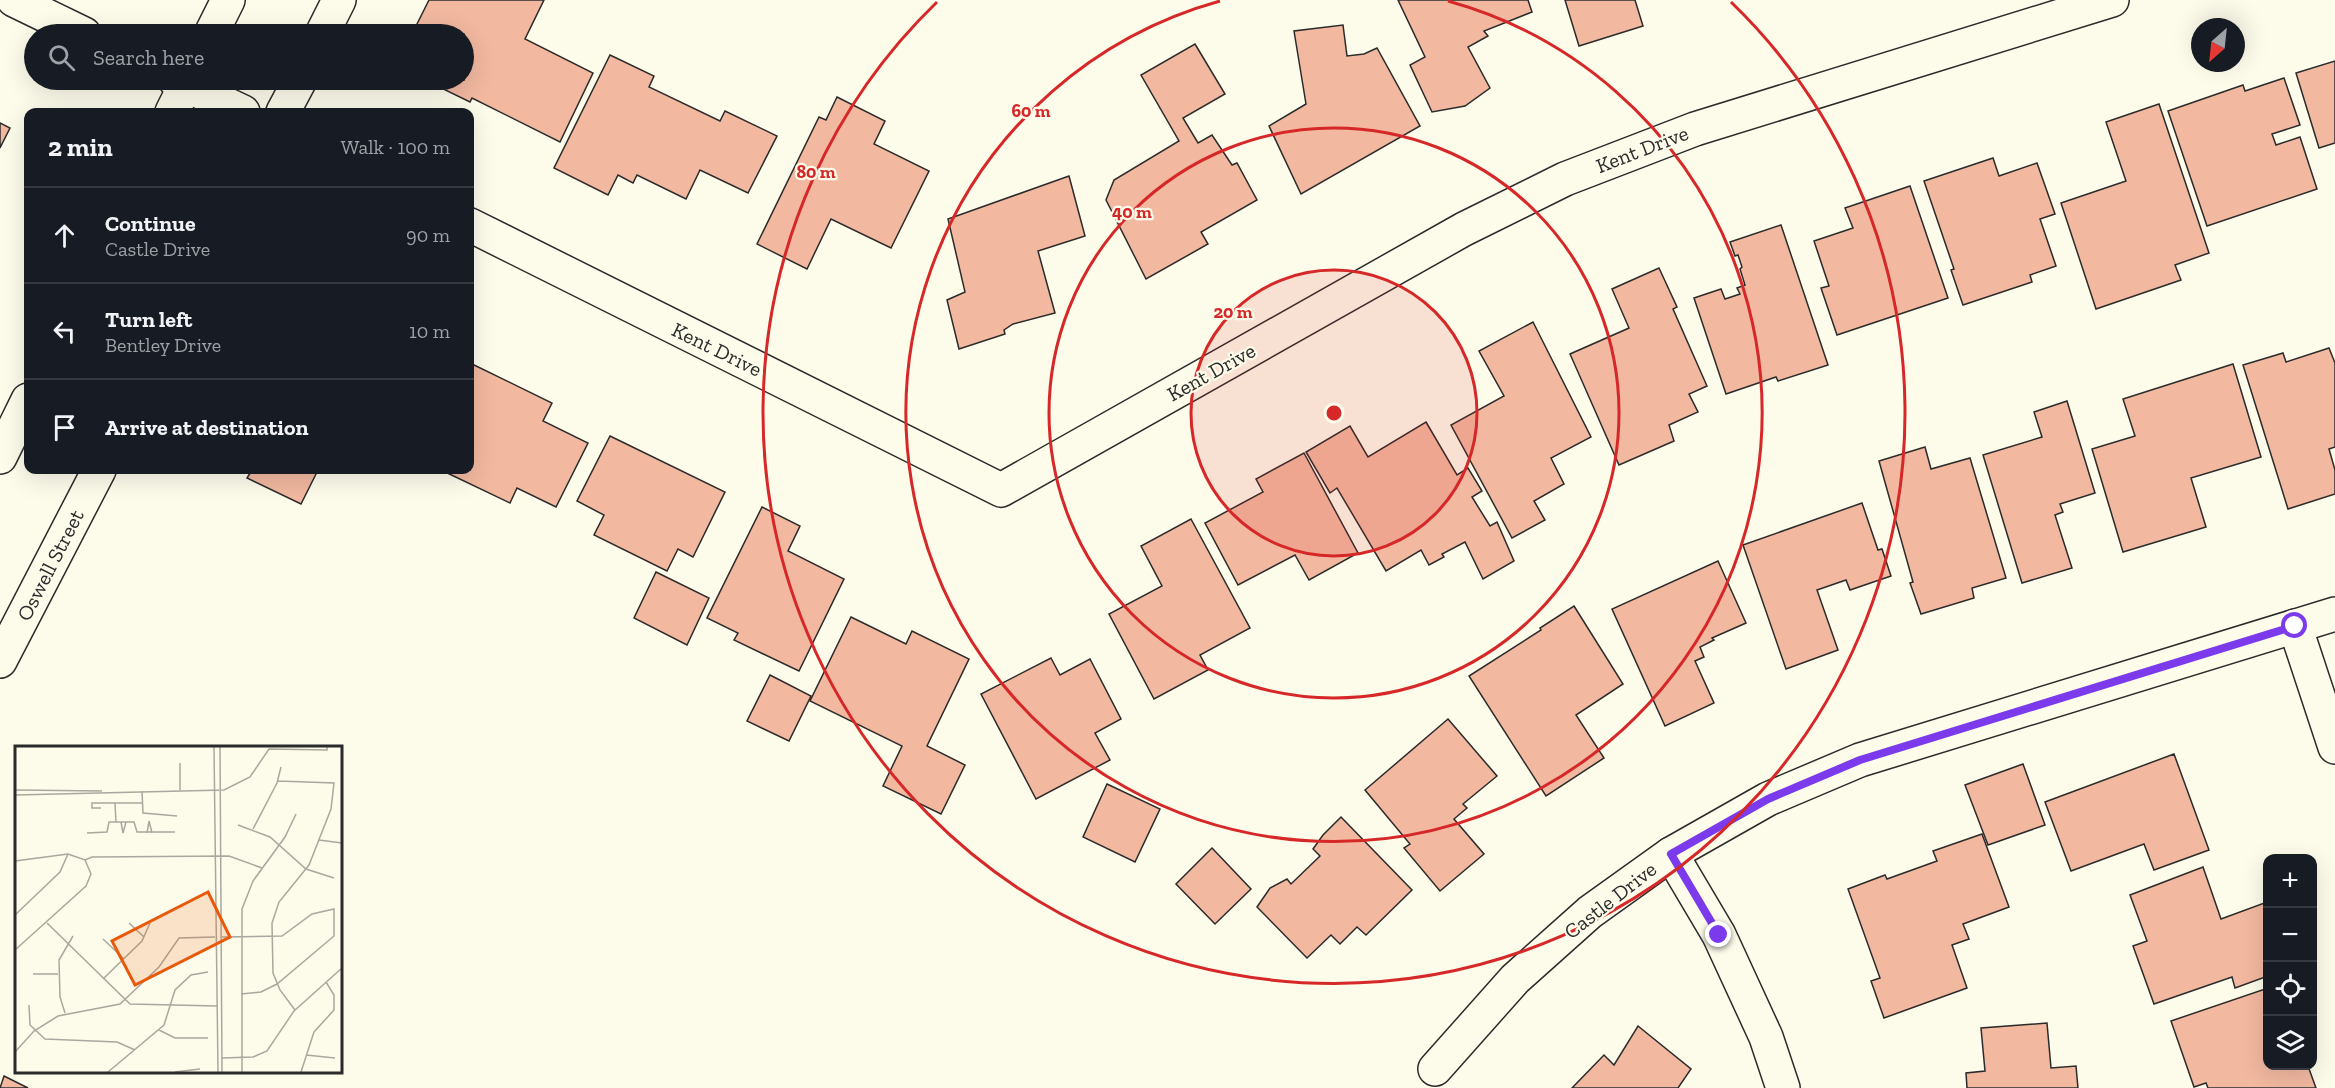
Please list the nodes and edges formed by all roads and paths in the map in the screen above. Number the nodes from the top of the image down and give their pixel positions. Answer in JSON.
{"nodes":[{"id":1,"x":14,"y":0,"type":"edge"},
{"id":2,"x":228,"y":0,"type":"edge"},
{"id":3,"x":339,"y":0,"type":"edge"},
{"id":4,"x":2112,"y":0,"type":"edge"},
{"id":5,"x":63,"y":24,"type":"edge"},
{"id":6,"x":216,"y":24,"type":"edge"},
{"id":7,"x":327,"y":24,"type":"edge"},
{"id":8,"x":183,"y":90,"type":"edge"},
{"id":9,"x":295,"y":90,"type":"edge"},
{"id":10,"x":232,"y":108,"type":"edge"},
{"id":11,"x":285,"y":108,"type":"edge"},
{"id":12,"x":474,"y":227,"type":"edge"},
{"id":13,"x":24,"y":408,"type":"edge"},
{"id":14,"x":0,"y":457,"type":"edge"},
{"id":15,"x":97,"y":474,"type":"edge"},
{"id":16,"x":2335,"y":614,"type":"edge"},
{"id":17,"x":2295,"y":626,"type":"junction"},
{"id":18,"x":0,"y":661,"type":"edge"},
{"id":19,"x":2335,"y":747,"type":"edge"},
{"id":20,"x":1671,"y":854,"type":"junction"},
{"id":21,"x":1435,"y":1069,"type":"dead end"},
{"id":22,"x":1783,"y":1088,"type":"edge"}],
"edges":[{"from":1,"to":5,"type":"street"},
{"from":2,"to":6,"type":"street"},
{"from":3,"to":7,"type":"street"},
{"from":4,"to":12,"type":"street","name":"Kent Drive"},
{"from":8,"to":10,"type":"street"},
{"from":9,"to":11,"type":"street"},
{"from":13,"to":14,"type":"street"},
{"from":15,"to":18,"type":"street","name":"Oswell Street"},
{"from":16,"to":17,"type":"street","name":"Castle Drive"},
{"from":17,"to":19,"type":"street"},
{"from":17,"to":20,"type":"street","name":"Castle Drive"},
{"from":20,"to":21,"type":"street","name":"Castle Drive"},
{"from":20,"to":22,"type":"street"}]}
